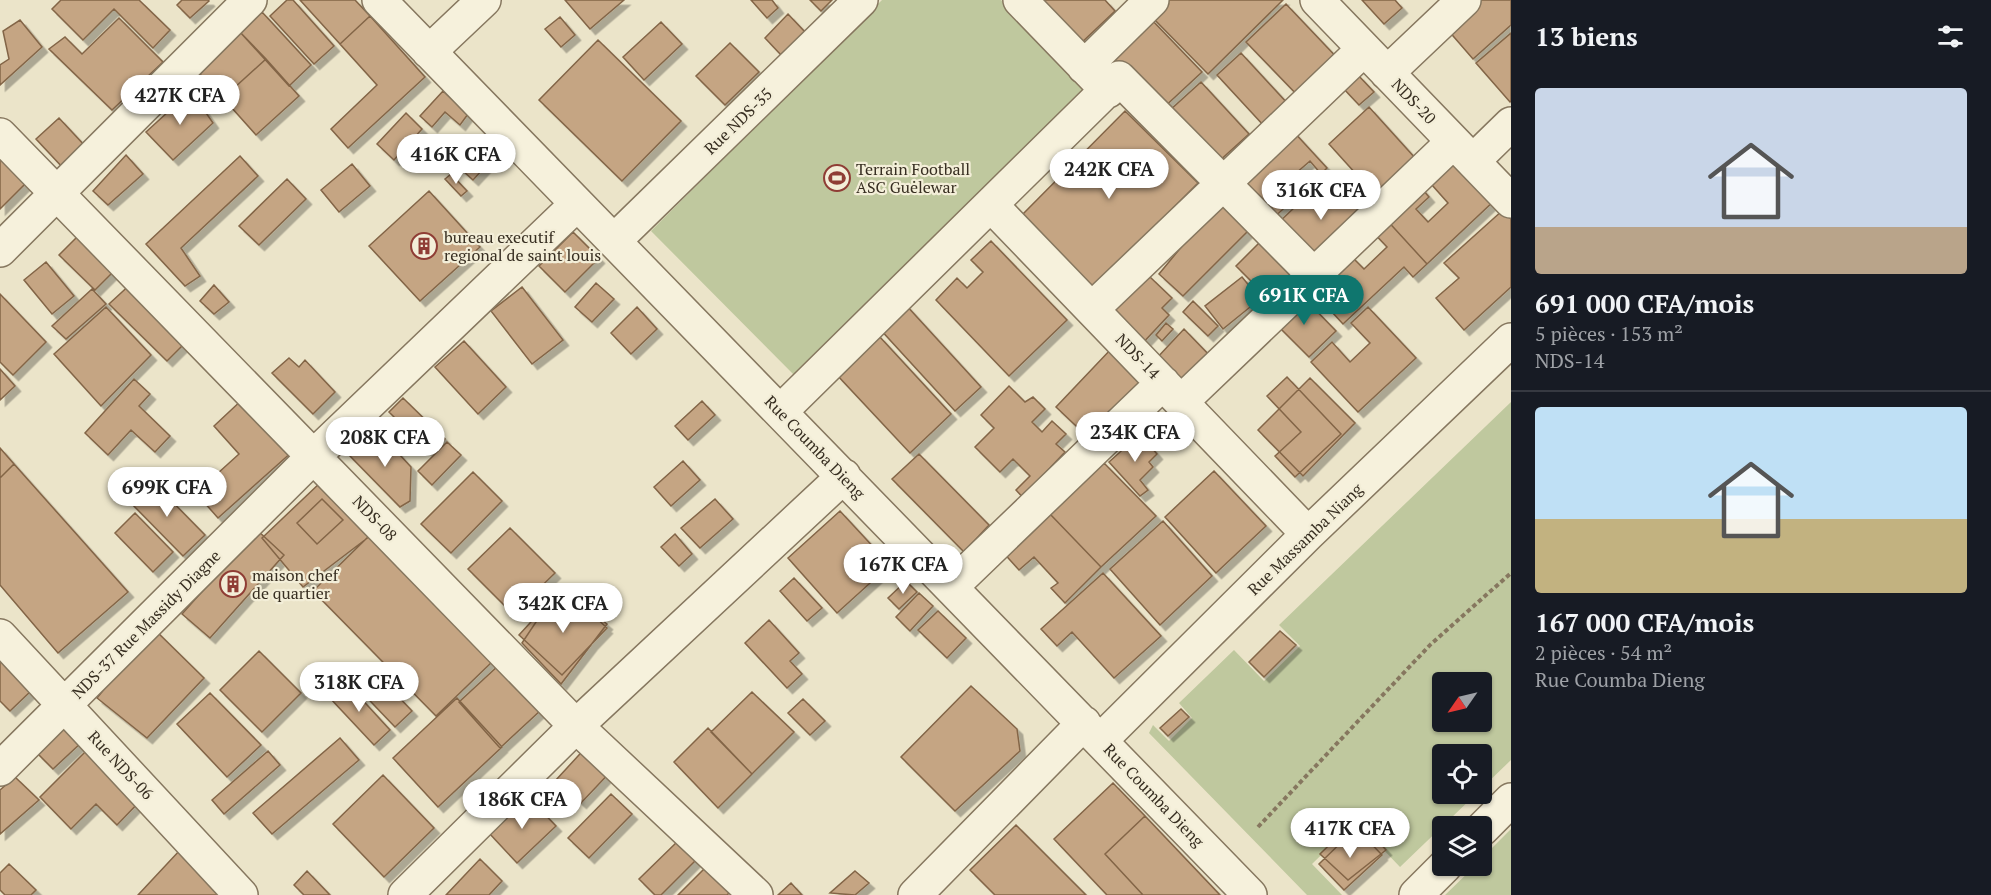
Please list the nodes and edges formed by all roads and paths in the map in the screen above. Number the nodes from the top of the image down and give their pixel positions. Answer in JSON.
{"nodes":[{"id":1,"x":250,"y":0,"type":"edge"},
{"id":2,"x":379,"y":0,"type":"edge"},
{"id":3,"x":484,"y":0,"type":"edge"},
{"id":4,"x":861,"y":0,"type":"edge"},
{"id":5,"x":1020,"y":0,"type":"edge"},
{"id":6,"x":1152,"y":0,"type":"edge"},
{"id":7,"x":1317,"y":0,"type":"edge"},
{"id":8,"x":1464,"y":0,"type":"edge"},
{"id":9,"x":1364,"y":49,"type":"junction"},
{"id":10,"x":429,"y":52,"type":"junction"},
{"id":11,"x":1084,"y":67,"type":"junction"},
{"id":12,"x":1387,"y":73,"type":"junction"},
{"id":13,"x":1108,"y":91,"type":"junction"},
{"id":14,"x":1511,"y":124,"type":"edge"},
{"id":15,"x":0,"y":135,"type":"edge"},
{"id":16,"x":1463,"y":151,"type":"junction"},
{"id":17,"x":1223,"y":183,"type":"junction"},
{"id":18,"x":56,"y":192,"type":"junction"},
{"id":19,"x":1511,"y":201,"type":"edge"},
{"id":20,"x":577,"y":204,"type":"junction"},
{"id":21,"x":991,"y":205,"type":"junction"},
{"id":22,"x":614,"y":241,"type":"junction"},
{"id":23,"x":0,"y":250,"type":"edge"},
{"id":24,"x":1314,"y":275,"type":"junction"},
{"id":25,"x":1092,"y":309,"type":"junction"},
{"id":26,"x":1511,"y":340,"type":"edge"},
{"id":27,"x":1173,"y":392,"type":"junction"},
{"id":28,"x":781,"y":411,"type":"junction"},
{"id":29,"x":314,"y":456,"type":"junction"},
{"id":30,"x":844,"y":476,"type":"junction"},
{"id":31,"x":1308,"y":534,"type":"junction"},
{"id":32,"x":1511,"y":573,"type":"edge"},
{"id":33,"x":951,"y":587,"type":"junction"},
{"id":34,"x":0,"y":636,"type":"edge"},
{"id":35,"x":66,"y":704,"type":"junction"},
{"id":36,"x":576,"y":726,"type":"junction"},
{"id":37,"x":1092,"y":731,"type":"junction"},
{"id":38,"x":0,"y":769,"type":"edge"},
{"id":39,"x":1511,"y":800,"type":"edge"},
{"id":40,"x":1492,"y":819,"type":"edge"},
{"id":41,"x":1258,"y":827,"type":"dead end"},
{"id":42,"x":1435,"y":876,"type":"edge"},
{"id":43,"x":241,"y":895,"type":"edge"},
{"id":44,"x":405,"y":895,"type":"edge"},
{"id":45,"x":756,"y":895,"type":"edge"},
{"id":46,"x":915,"y":895,"type":"edge"},
{"id":47,"x":1250,"y":895,"type":"edge"},
{"id":48,"x":1416,"y":895,"type":"edge"}],
"edges":[{"from":1,"to":18,"type":"street"},
{"from":2,"to":10,"type":"street","name":"Rue Coumba Dieng"},
{"from":3,"to":10,"type":"street"},
{"from":4,"to":22,"type":"street","name":"Rue NDS-35"},
{"from":5,"to":11,"type":"street"},
{"from":6,"to":11,"type":"street"},
{"from":7,"to":9,"type":"street","name":"NDS-20"},
{"from":8,"to":12,"type":"street"},
{"from":9,"to":12,"type":"street","name":"NDS-20"},
{"from":9,"to":17,"type":"street"},
{"from":10,"to":20,"type":"street","name":"Rue Coumba Dieng"},
{"from":11,"to":13,"type":"street"},
{"from":12,"to":16,"type":"street","name":"NDS-20"},
{"from":13,"to":17,"type":"street"},
{"from":13,"to":21,"type":"street"},
{"from":14,"to":16,"type":"street"},
{"from":15,"to":18,"type":"street","name":"NDS-08"},
{"from":16,"to":19,"type":"street","name":"NDS-20"},
{"from":16,"to":24,"type":"street"},
{"from":17,"to":24,"type":"street"},
{"from":17,"to":25,"type":"street"},
{"from":18,"to":23,"type":"street"},
{"from":18,"to":29,"type":"street","name":"NDS-08"},
{"from":20,"to":22,"type":"street","name":"Rue Coumba Dieng"},
{"from":20,"to":29,"type":"street","name":"NDS-37 Rue Massidy Diagne"},
{"from":21,"to":25,"type":"street","name":"NDS-14"},
{"from":21,"to":28,"type":"street"},
{"from":22,"to":28,"type":"street","name":"Rue Coumba Dieng"},
{"from":24,"to":27,"type":"street"},
{"from":25,"to":27,"type":"street","name":"NDS-14"},
{"from":26,"to":31,"type":"street","name":"Rue Massamba Niang"},
{"from":27,"to":31,"type":"street","name":"NDS-14"},
{"from":27,"to":33,"type":"street"},
{"from":28,"to":30,"type":"street","name":"Rue Coumba Dieng"},
{"from":29,"to":35,"type":"street","name":"NDS-37 Rue Massidy Diagne"},
{"from":29,"to":36,"type":"street","name":"NDS-08"},
{"from":30,"to":33,"type":"street","name":"Rue Coumba Dieng"},
{"from":30,"to":36,"type":"street"},
{"from":31,"to":37,"type":"street","name":"Rue Massamba Niang"},
{"from":32,"to":41,"type":"path"},
{"from":33,"to":37,"type":"street","name":"Rue Coumba Dieng"},
{"from":34,"to":35,"type":"street","name":"Rue NDS-06"},
{"from":35,"to":38,"type":"street","name":"NDS-37 Rue Massidy Diagne"},
{"from":35,"to":43,"type":"street","name":"Rue NDS-06"},
{"from":36,"to":44,"type":"street"},
{"from":36,"to":45,"type":"street","name":"NDS-08"},
{"from":37,"to":46,"type":"street","name":"Rue Massamba Niang"},
{"from":37,"to":47,"type":"street","name":"Rue Coumba Dieng"},
{"from":39,"to":40,"type":"street"},
{"from":42,"to":48,"type":"street"}]}
